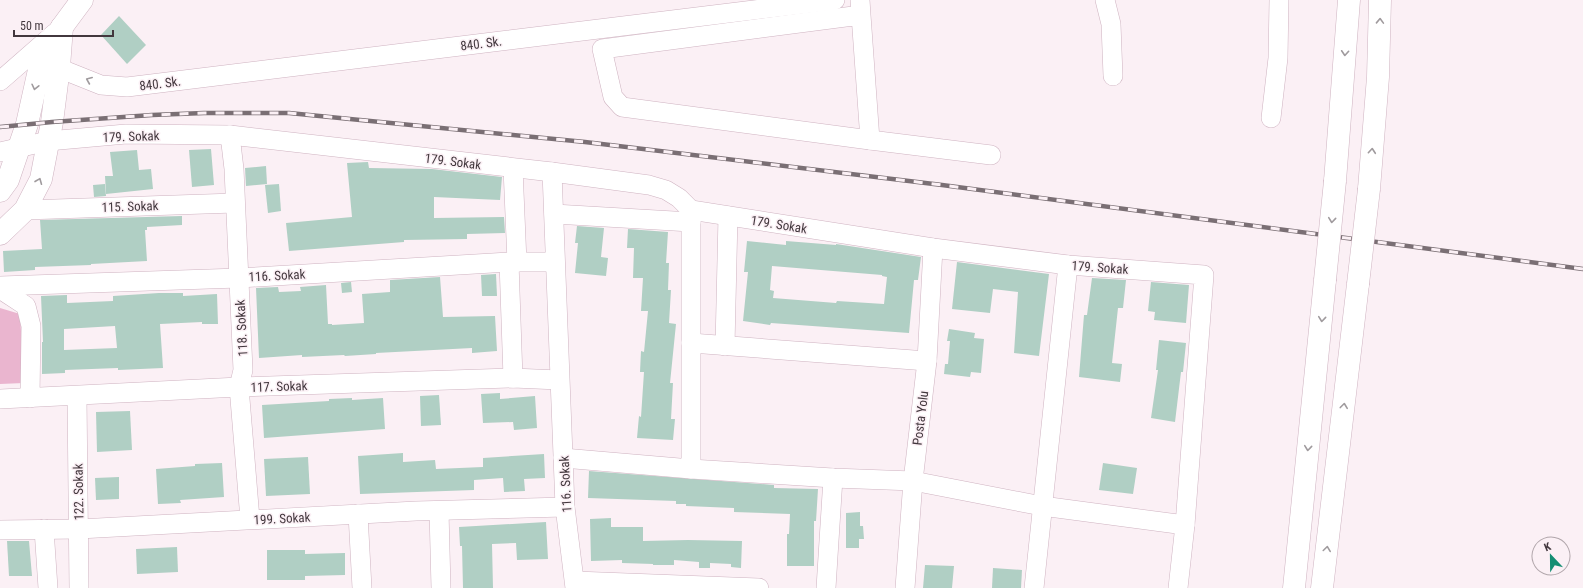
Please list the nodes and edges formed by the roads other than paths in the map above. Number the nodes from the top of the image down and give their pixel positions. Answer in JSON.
{"nodes":[{"id":1,"x":82,"y":0,"type":"edge"},
{"id":2,"x":835,"y":0,"type":"edge"},
{"id":3,"x":1105,"y":0,"type":"edge"},
{"id":4,"x":1279,"y":0,"type":"edge"},
{"id":5,"x":1349,"y":0,"type":"edge"},
{"id":6,"x":1380,"y":0,"type":"edge"},
{"id":7,"x":860,"y":8,"type":"edge"},
{"id":8,"x":62,"y":27,"type":"junction"},
{"id":9,"x":50,"y":64,"type":"junction"},
{"id":10,"x":1113,"y":76,"type":"dead end"},
{"id":11,"x":0,"y":81,"type":"edge"},
{"id":12,"x":1271,"y":118,"type":"dead end"},
{"id":13,"x":230,"y":135,"type":"junction"},
{"id":14,"x":870,"y":140,"type":"junction"},
{"id":15,"x":48,"y":141,"type":"junction"},
{"id":16,"x":10,"y":149,"type":"edge"},
{"id":17,"x":991,"y":155,"type":"dead end"},
{"id":18,"x":513,"y":168,"type":"junction"},
{"id":19,"x":552,"y":172,"type":"junction"},
{"id":20,"x":0,"y":191,"type":"edge"},
{"id":21,"x":235,"y":203,"type":"junction"},
{"id":22,"x":24,"y":210,"type":"junction"},
{"id":23,"x":554,"y":214,"type":"junction"},
{"id":24,"x":691,"y":216,"type":"junction"},
{"id":25,"x":728,"y":216,"type":"junction"},
{"id":26,"x":0,"y":234,"type":"edge"},
{"id":27,"x":933,"y":248,"type":"junction"},
{"id":28,"x":513,"y":262,"type":"junction"},
{"id":29,"x":555,"y":262,"type":"junction"},
{"id":30,"x":1068,"y":265,"type":"junction"},
{"id":31,"x":239,"y":278,"type":"junction"},
{"id":32,"x":0,"y":288,"type":"edge"},
{"id":33,"x":691,"y":343,"type":"junction"},
{"id":34,"x":725,"y":346,"type":"junction"},
{"id":35,"x":927,"y":361,"type":"junction"},
{"id":36,"x":512,"y":378,"type":"junction"},
{"id":37,"x":559,"y":380,"type":"junction"},
{"id":38,"x":239,"y":387,"type":"junction"},
{"id":39,"x":77,"y":396,"type":"junction"},
{"id":40,"x":30,"y":398,"type":"junction"},
{"id":41,"x":0,"y":399,"type":"edge"},
{"id":42,"x":563,"y":458,"type":"junction"},
{"id":43,"x":691,"y":469,"type":"junction"},
{"id":44,"x":833,"y":478,"type":"junction"},
{"id":45,"x":913,"y":480,"type":"junction"},
{"id":46,"x":1042,"y":506,"type":"junction"},
{"id":47,"x":565,"y":507,"type":"junction"},
{"id":48,"x":439,"y":511,"type":"junction"},
{"id":49,"x":358,"y":514,"type":"junction"},
{"id":50,"x":250,"y":519,"type":"junction"},
{"id":51,"x":1185,"y":525,"type":"junction"},
{"id":52,"x":44,"y":529,"type":"junction"},
{"id":53,"x":78,"y":529,"type":"junction"},
{"id":54,"x":0,"y":530,"type":"edge"},
{"id":55,"x":575,"y":584,"type":"edge"},
{"id":56,"x":48,"y":588,"type":"edge"},
{"id":57,"x":79,"y":588,"type":"edge"},
{"id":58,"x":362,"y":588,"type":"edge"},
{"id":59,"x":441,"y":588,"type":"edge"},
{"id":60,"x":759,"y":588,"type":"edge"},
{"id":61,"x":826,"y":588,"type":"edge"},
{"id":62,"x":904,"y":588,"type":"edge"},
{"id":63,"x":1034,"y":588,"type":"edge"},
{"id":64,"x":1178,"y":588,"type":"edge"},
{"id":65,"x":1294,"y":588,"type":"edge"},
{"id":66,"x":1322,"y":588,"type":"edge"}],
"edges":[{"from":1,"to":8,"type":"main road"},
{"from":2,"to":9,"type":"street","name":"840. Sk.","one_way":true},
{"from":3,"to":10,"type":"street"},
{"from":4,"to":12,"type":"street"},
{"from":5,"to":65,"type":"main road","one_way":true,"bridge":true},
{"from":66,"to":6,"type":"main road","one_way":true,"bridge":true},
{"from":7,"to":14,"type":"street"},
{"from":7,"to":14,"type":"street"},
{"from":8,"to":9,"type":"main road"},
{"from":8,"to":11,"type":"street"},
{"from":9,"to":15,"type":"main road"},
{"from":9,"to":16,"type":"main road","one_way":true},
{"from":13,"to":15,"type":"street","name":"179. Sokak"},
{"from":13,"to":18,"type":"street","name":"179. Sokak"},
{"from":13,"to":21,"type":"street","name":"118. Sokak"},
{"from":14,"to":17,"type":"street"},
{"from":15,"to":16,"type":"street","name":"179. Sokak"},
{"from":22,"to":15,"type":"main road","one_way":true},
{"from":16,"to":20,"type":"main road"},
{"from":18,"to":19,"type":"street","name":"179. Sokak"},
{"from":18,"to":28,"type":"street"},
{"from":19,"to":23,"type":"street","name":"116. Sokak"},
{"from":19,"to":24,"type":"street","name":"179. Sokak"},
{"from":21,"to":22,"type":"street","name":"115. Sokak"},
{"from":21,"to":31,"type":"street","name":"118. Sokak"},
{"from":22,"to":26,"type":"main road"},
{"from":23,"to":24,"type":"street"},
{"from":23,"to":29,"type":"street","name":"116. Sokak"},
{"from":24,"to":25,"type":"street","name":"179. Sokak"},
{"from":24,"to":33,"type":"street"},
{"from":25,"to":27,"type":"street","name":"179. Sokak"},
{"from":25,"to":34,"type":"street"},
{"from":27,"to":30,"type":"street","name":"179. Sokak"},
{"from":27,"to":35,"type":"street","name":"Posta Yolu"},
{"from":28,"to":29,"type":"street","name":"116. Sokak"},
{"from":28,"to":31,"type":"street","name":"116. Sokak"},
{"from":28,"to":36,"type":"street"},
{"from":29,"to":37,"type":"street","name":"116. Sokak"},
{"from":30,"to":46,"type":"street"},
{"from":30,"to":51,"type":"street","name":"179. Sokak"},
{"from":31,"to":32,"type":"street","name":"116. Sokak"},
{"from":31,"to":38,"type":"street","name":"118. Sokak"},
{"from":32,"to":40,"type":"street"},
{"from":33,"to":34,"type":"street"},
{"from":33,"to":43,"type":"street"},
{"from":34,"to":35,"type":"street"},
{"from":35,"to":45,"type":"street","name":"Posta Yolu"},
{"from":36,"to":37,"type":"street","name":"117. Sokak"},
{"from":36,"to":38,"type":"street","name":"117. Sokak"},
{"from":37,"to":42,"type":"street","name":"116. Sokak"},
{"from":38,"to":39,"type":"street","name":"117. Sokak"},
{"from":38,"to":50,"type":"street","name":"118. Sokak"},
{"from":39,"to":40,"type":"street","name":"117. Sokak"},
{"from":39,"to":53,"type":"street","name":"122. Sokak"},
{"from":40,"to":41,"type":"street","name":"117. Sokak"},
{"from":42,"to":43,"type":"street"},
{"from":42,"to":47,"type":"street","name":"116. Sokak"},
{"from":43,"to":44,"type":"street"},
{"from":44,"to":45,"type":"street"},
{"from":44,"to":61,"type":"street"},
{"from":45,"to":46,"type":"street"},
{"from":45,"to":62,"type":"street","name":"Posta Yolu"},
{"from":46,"to":51,"type":"street"},
{"from":46,"to":63,"type":"street"},
{"from":47,"to":48,"type":"street","name":"199. Sokak"},
{"from":47,"to":55,"type":"street","name":"116. Sokak"},
{"from":48,"to":49,"type":"street","name":"199. Sokak"},
{"from":48,"to":59,"type":"street"},
{"from":49,"to":50,"type":"street","name":"199. Sokak"},
{"from":49,"to":58,"type":"street"},
{"from":50,"to":53,"type":"street","name":"199. Sokak"},
{"from":51,"to":64,"type":"street","name":"179. Sokak"},
{"from":52,"to":53,"type":"street","name":"199. Sokak"},
{"from":52,"to":54,"type":"street","name":"199. Sokak"},
{"from":52,"to":56,"type":"street"},
{"from":53,"to":57,"type":"street","name":"122. Sokak"},
{"from":55,"to":60,"type":"street"}]}
